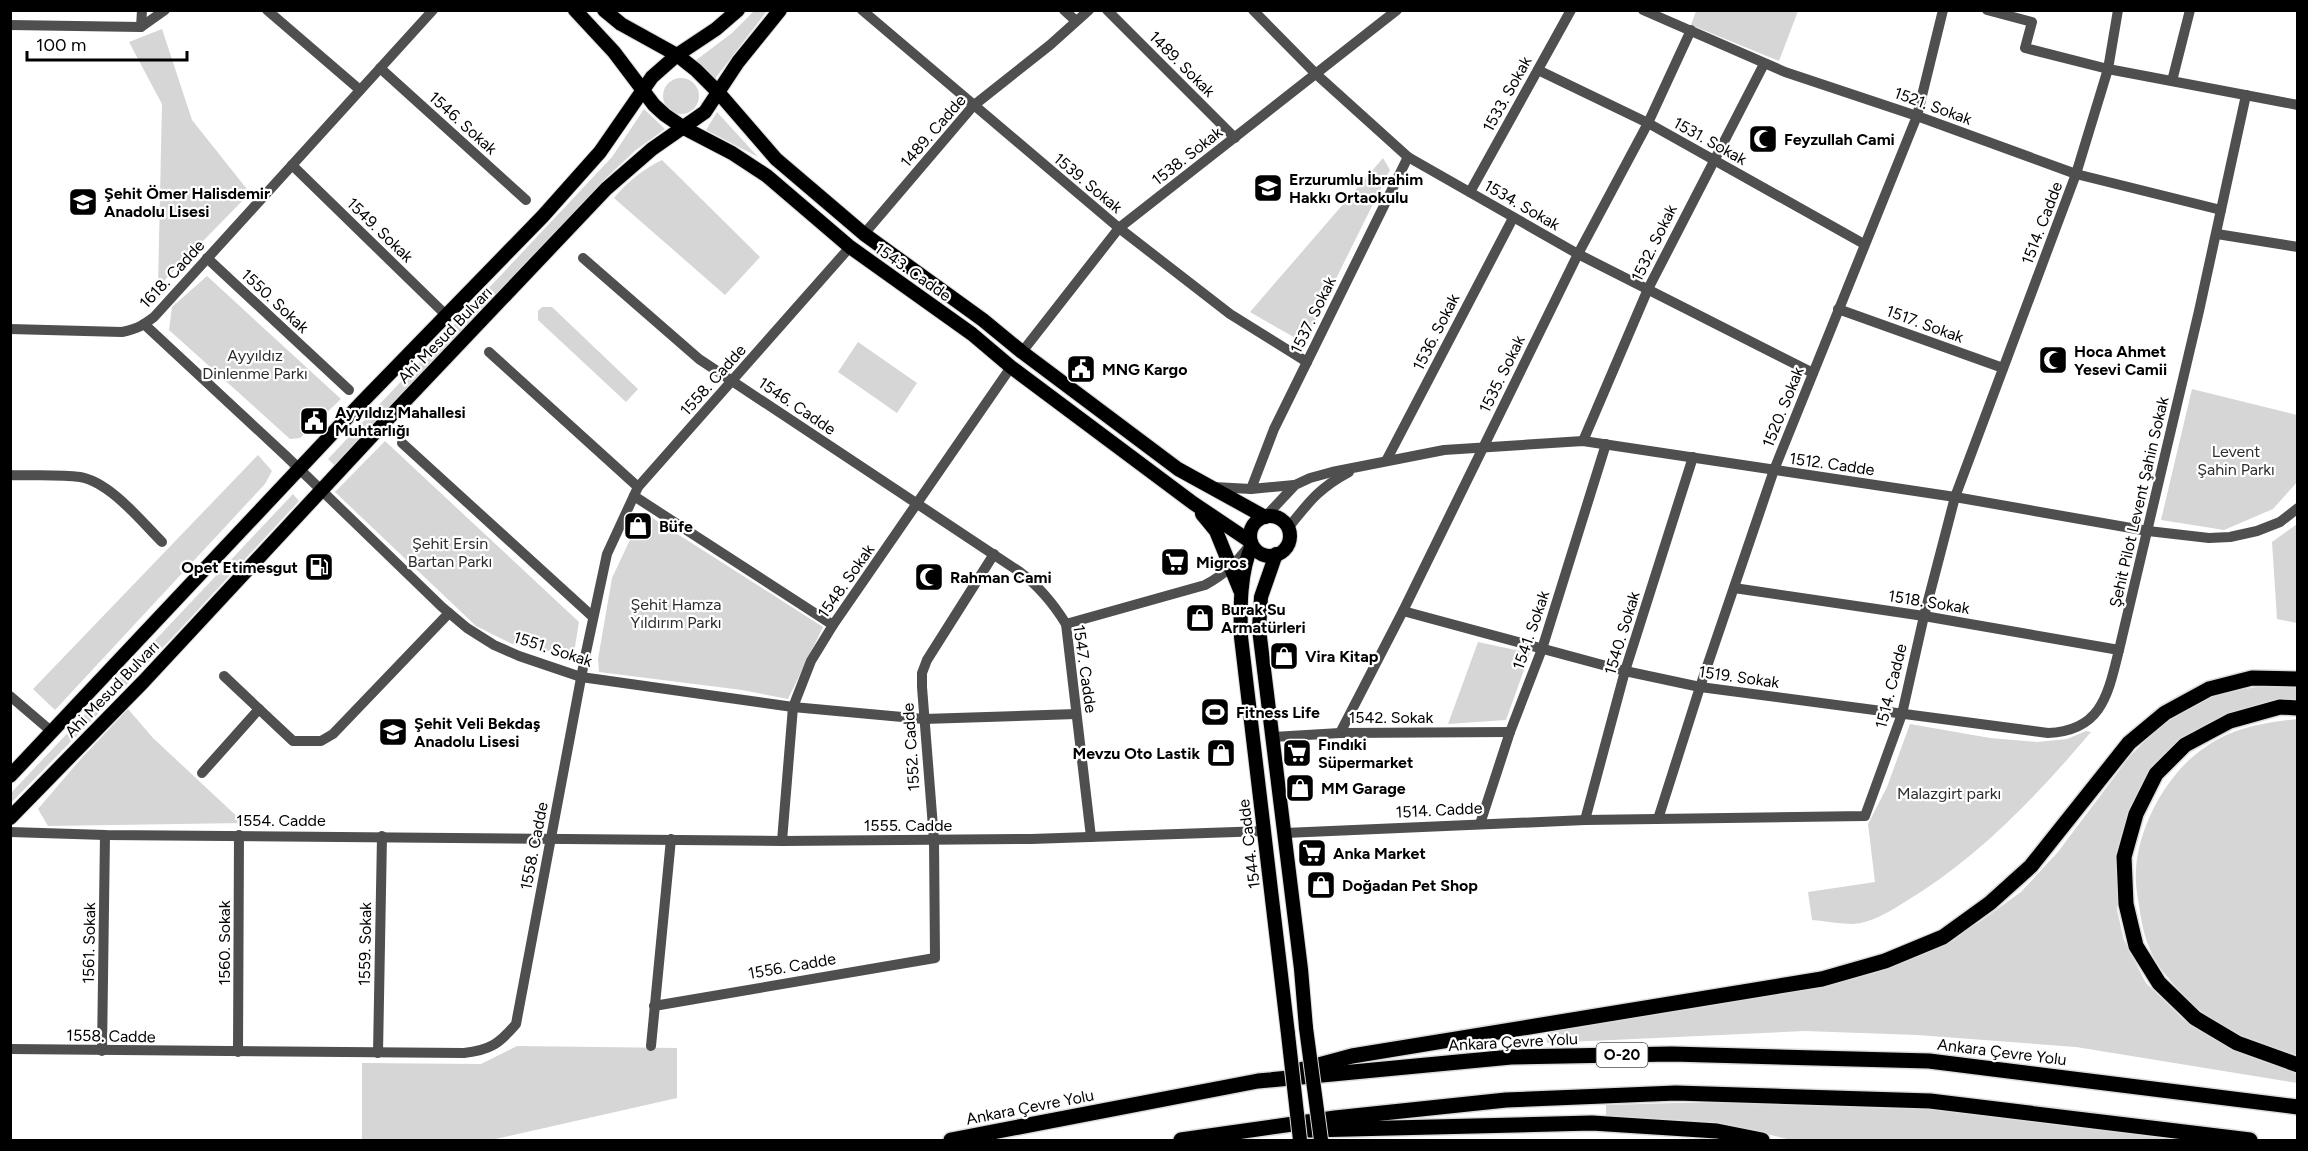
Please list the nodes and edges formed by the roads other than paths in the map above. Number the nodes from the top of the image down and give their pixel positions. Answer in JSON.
{"nodes":[{"id":1,"x":142,"y":10,"type":"edge"},
{"id":2,"x":165,"y":10,"type":"edge"},
{"id":3,"x":267,"y":10,"type":"edge"},
{"id":4,"x":434,"y":10,"type":"edge"},
{"id":5,"x":574,"y":10,"type":"edge"},
{"id":6,"x":604,"y":10,"type":"edge"},
{"id":7,"x":738,"y":10,"type":"edge"},
{"id":8,"x":780,"y":10,"type":"edge"},
{"id":9,"x":861,"y":10,"type":"edge"},
{"id":10,"x":1064,"y":10,"type":"edge"},
{"id":11,"x":1089,"y":10,"type":"edge"},
{"id":12,"x":1107,"y":10,"type":"edge"},
{"id":13,"x":1253,"y":10,"type":"edge"},
{"id":14,"x":1397,"y":10,"type":"edge"},
{"id":15,"x":1572,"y":10,"type":"edge"},
{"id":16,"x":1643,"y":10,"type":"edge"},
{"id":17,"x":1943,"y":10,"type":"edge"},
{"id":18,"x":1987,"y":10,"type":"edge"},
{"id":19,"x":2118,"y":10,"type":"edge"},
{"id":20,"x":2190,"y":10,"type":"edge"},
{"id":21,"x":1076,"y":21,"type":"junction"},
{"id":22,"x":10,"y":25,"type":"edge"},
{"id":23,"x":141,"y":27,"type":"junction"},
{"id":24,"x":1691,"y":30,"type":"junction"},
{"id":25,"x":677,"y":55,"type":"junction"},
{"id":26,"x":1764,"y":64,"type":"junction"},
{"id":27,"x":381,"y":68,"type":"junction"},
{"id":28,"x":2108,"y":69,"type":"junction"},
{"id":29,"x":1538,"y":70,"type":"junction"},
{"id":30,"x":1316,"y":74,"type":"junction"},
{"id":31,"x":2172,"y":81,"type":"junction"},
{"id":32,"x":360,"y":90,"type":"junction"},
{"id":33,"x":642,"y":90,"type":"junction"},
{"id":34,"x":718,"y":92,"type":"junction"},
{"id":35,"x":2246,"y":95,"type":"junction"},
{"id":36,"x":2298,"y":105,"type":"edge"},
{"id":37,"x":973,"y":106,"type":"junction"},
{"id":38,"x":1917,"y":116,"type":"junction"},
{"id":39,"x":1648,"y":123,"type":"junction"},
{"id":40,"x":684,"y":128,"type":"junction"},
{"id":41,"x":1235,"y":138,"type":"junction"},
{"id":42,"x":1408,"y":157,"type":"junction"},
{"id":43,"x":1713,"y":160,"type":"junction"},
{"id":44,"x":292,"y":165,"type":"junction"},
{"id":45,"x":2076,"y":174,"type":"junction"},
{"id":46,"x":1470,"y":192,"type":"junction"},
{"id":47,"x":526,"y":200,"type":"dead end"},
{"id":48,"x":2221,"y":210,"type":"junction"},
{"id":49,"x":1513,"y":218,"type":"junction"},
{"id":50,"x":1119,"y":228,"type":"junction"},
{"id":51,"x":864,"y":234,"type":"junction"},
{"id":52,"x":2217,"y":234,"type":"junction"},
{"id":53,"x":1864,"y":244,"type":"junction"},
{"id":54,"x":850,"y":247,"type":"junction"},
{"id":55,"x":2298,"y":247,"type":"edge"},
{"id":56,"x":1578,"y":254,"type":"junction"},
{"id":57,"x":207,"y":258,"type":"junction"},
{"id":58,"x":583,"y":258,"type":"dead end"},
{"id":59,"x":1648,"y":289,"type":"junction"},
{"id":60,"x":1838,"y":309,"type":"junction"},
{"id":61,"x":447,"y":316,"type":"junction"},
{"id":62,"x":144,"y":324,"type":"junction"},
{"id":63,"x":10,"y":329,"type":"edge"},
{"id":64,"x":489,"y":352,"type":"dead end"},
{"id":65,"x":1022,"y":352,"type":"junction"},
{"id":66,"x":1307,"y":362,"type":"junction"},
{"id":67,"x":1011,"y":367,"type":"junction"},
{"id":68,"x":2003,"y":368,"type":"junction"},
{"id":69,"x":1813,"y":373,"type":"junction"},
{"id":70,"x":732,"y":381,"type":"junction"},
{"id":71,"x":349,"y":390,"type":"dead end"},
{"id":72,"x":1583,"y":441,"type":"junction"},
{"id":73,"x":402,"y":443,"type":"dead end"},
{"id":74,"x":1606,"y":444,"type":"junction"},
{"id":75,"x":1483,"y":447,"type":"junction"},
{"id":76,"x":1693,"y":457,"type":"junction"},
{"id":77,"x":1386,"y":461,"type":"junction"},
{"id":78,"x":300,"y":469,"type":"junction"},
{"id":79,"x":1355,"y":469,"type":"junction"},
{"id":80,"x":1774,"y":470,"type":"junction"},
{"id":81,"x":10,"y":476,"type":"edge"},
{"id":82,"x":1295,"y":485,"type":"junction"},
{"id":83,"x":1208,"y":487,"type":"junction"},
{"id":84,"x":1251,"y":489,"type":"junction"},
{"id":85,"x":322,"y":490,"type":"junction"},
{"id":86,"x":636,"y":491,"type":"junction"},
{"id":87,"x":1954,"y":497,"type":"junction"},
{"id":88,"x":1194,"y":503,"type":"junction"},
{"id":89,"x":918,"y":504,"type":"junction"},
{"id":90,"x":2298,"y":508,"type":"edge"},
{"id":91,"x":1265,"y":516,"type":"junction"},
{"id":92,"x":1288,"y":528,"type":"junction"},
{"id":93,"x":2148,"y":531,"type":"junction"},
{"id":94,"x":162,"y":542,"type":"dead end"},
{"id":95,"x":1252,"y":544,"type":"junction"},
{"id":96,"x":994,"y":554,"type":"junction"},
{"id":97,"x":1276,"y":554,"type":"junction"},
{"id":98,"x":1232,"y":567,"type":"junction"},
{"id":99,"x":1734,"y":588,"type":"junction"},
{"id":100,"x":1242,"y":596,"type":"junction"},
{"id":101,"x":1403,"y":611,"type":"junction"},
{"id":102,"x":449,"y":613,"type":"junction"},
{"id":103,"x":1924,"y":615,"type":"junction"},
{"id":104,"x":592,"y":617,"type":"junction"},
{"id":105,"x":1066,"y":624,"type":"junction"},
{"id":106,"x":833,"y":625,"type":"junction"},
{"id":107,"x":1542,"y":649,"type":"junction"},
{"id":108,"x":2119,"y":650,"type":"junction"},
{"id":109,"x":1625,"y":671,"type":"junction"},
{"id":110,"x":224,"y":676,"type":"dead end"},
{"id":111,"x":581,"y":677,"type":"junction"},
{"id":112,"x":2298,"y":679,"type":"edge"},
{"id":113,"x":1700,"y":687,"type":"junction"},
{"id":114,"x":10,"y":696,"type":"edge"},
{"id":115,"x":793,"y":707,"type":"junction"},
{"id":116,"x":2298,"y":708,"type":"edge"},
{"id":117,"x":259,"y":709,"type":"junction"},
{"id":118,"x":1076,"y":714,"type":"junction"},
{"id":119,"x":1902,"y":714,"type":"junction"},
{"id":120,"x":924,"y":719,"type":"junction"},
{"id":121,"x":2077,"y":727,"type":"joint"},
{"id":122,"x":51,"y":731,"type":"junction"},
{"id":123,"x":1510,"y":732,"type":"junction"},
{"id":124,"x":1340,"y":733,"type":"junction"},
{"id":125,"x":1273,"y":737,"type":"junction"},
{"id":126,"x":202,"y":773,"type":"dead end"},
{"id":127,"x":10,"y":776,"type":"edge"},
{"id":128,"x":10,"y":818,"type":"edge"},
{"id":129,"x":1658,"y":819,"type":"junction"},
{"id":130,"x":1585,"y":820,"type":"junction"},
{"id":131,"x":1480,"y":824,"type":"junction"},
{"id":132,"x":1265,"y":831,"type":"junction"},
{"id":133,"x":10,"y":832,"type":"edge"},
{"id":134,"x":1285,"y":833,"type":"junction"},
{"id":135,"x":105,"y":835,"type":"junction"},
{"id":136,"x":239,"y":835,"type":"junction"},
{"id":137,"x":382,"y":836,"type":"junction"},
{"id":138,"x":1091,"y":837,"type":"junction"},
{"id":139,"x":551,"y":838,"type":"junction"},
{"id":140,"x":671,"y":839,"type":"junction"},
{"id":141,"x":934,"y":840,"type":"junction"},
{"id":142,"x":782,"y":841,"type":"junction"},
{"id":143,"x":935,"y":958,"type":"joint"},
{"id":144,"x":654,"y":1006,"type":"junction"},
{"id":145,"x":651,"y":1046,"type":"dead end"},
{"id":146,"x":10,"y":1050,"type":"edge"},
{"id":147,"x":102,"y":1051,"type":"junction"},
{"id":148,"x":238,"y":1052,"type":"junction"},
{"id":149,"x":378,"y":1053,"type":"junction"},
{"id":150,"x":2298,"y":1065,"type":"edge"},
{"id":151,"x":1258,"y":1081,"type":"junction"},
{"id":152,"x":2298,"y":1107,"type":"edge"},
{"id":153,"x":1246,"y":1132,"type":"junction"},
{"id":154,"x":951,"y":1140,"type":"edge"},
{"id":155,"x":1181,"y":1140,"type":"edge"},
{"id":156,"x":1300,"y":1140,"type":"edge"},
{"id":157,"x":1321,"y":1140,"type":"edge"},
{"id":158,"x":1762,"y":1140,"type":"edge"},
{"id":159,"x":2250,"y":1140,"type":"edge"}],
"edges":[{"from":1,"to":23,"type":"street"},
{"from":2,"to":23,"type":"street"},
{"from":3,"to":32,"type":"street"},
{"from":4,"to":27,"type":"street","name":"1618. Cadde"},
{"from":5,"to":33,"type":"main road","name":"1543. Cadde"},
{"from":6,"to":25,"type":"main road","name":"1543. Cadde"},
{"from":7,"to":25,"type":"main road","name":"Ahi Mesud Bulvarı"},
{"from":8,"to":34,"type":"main road","name":"Ahi Mesud Bulvarı"},
{"from":9,"to":37,"type":"street","name":"1539. Sokak"},
{"from":10,"to":21,"type":"street"},
{"from":11,"to":21,"type":"street","name":"1489. Cadde"},
{"from":12,"to":41,"type":"street","name":"1489. Sokak"},
{"from":13,"to":30,"type":"street","name":"1534. Sokak"},
{"from":14,"to":30,"type":"street","name":"1538. Sokak"},
{"from":15,"to":29,"type":"street","name":"1533. Sokak"},
{"from":16,"to":24,"type":"street","name":"1521. Sokak"},
{"from":17,"to":38,"type":"street","name":"1520. Sokak"},
{"from":18,"to":28,"type":"street"},
{"from":19,"to":28,"type":"street","name":"1514. Cadde"},
{"from":20,"to":31,"type":"street"},
{"from":21,"to":37,"type":"street","name":"1489. Cadde"},
{"from":22,"to":23,"type":"street"},
{"from":24,"to":26,"type":"street","name":"1521. Sokak"},
{"from":24,"to":39,"type":"street","name":"1535. Sokak"},
{"from":25,"to":33,"type":"main road","name":"Ahi Mesud Bulvarı"},
{"from":25,"to":34,"type":"main road","name":"1543. Cadde"},
{"from":26,"to":38,"type":"street","name":"1521. Sokak"},
{"from":26,"to":43,"type":"street","name":"1532. Sokak"},
{"from":27,"to":32,"type":"street","name":"1618. Cadde"},
{"from":27,"to":47,"type":"street","name":"1546. Sokak"},
{"from":28,"to":31,"type":"street"},
{"from":28,"to":45,"type":"street","name":"1514. Cadde"},
{"from":29,"to":39,"type":"street","name":"1531. Sokak"},
{"from":29,"to":46,"type":"street","name":"1533. Sokak"},
{"from":30,"to":41,"type":"street","name":"1538. Sokak"},
{"from":30,"to":42,"type":"street","name":"1534. Sokak"},
{"from":31,"to":35,"type":"street"},
{"from":32,"to":44,"type":"street","name":"1618. Cadde"},
{"from":33,"to":40,"type":"main road","name":"1543. Cadde"},
{"from":33,"to":61,"type":"main road","name":"Ahi Mesud Bulvarı"},
{"from":34,"to":40,"type":"main road","name":"Ahi Mesud Bulvarı"},
{"from":34,"to":51,"type":"main road","name":"1543. Cadde"},
{"from":35,"to":36,"type":"street"},
{"from":35,"to":48,"type":"street","name":"Şehit Pilot Levent Şahin Sokak"},
{"from":37,"to":50,"type":"street","name":"1539. Sokak"},
{"from":37,"to":51,"type":"street","name":"1489. Cadde"},
{"from":38,"to":45,"type":"street","name":"1521. Sokak"},
{"from":38,"to":53,"type":"street","name":"1520. Sokak"},
{"from":39,"to":43,"type":"street","name":"1531. Sokak"},
{"from":39,"to":56,"type":"street","name":"1535. Sokak"},
{"from":40,"to":54,"type":"main road","name":"1543. Cadde"},
{"from":40,"to":85,"type":"main road","name":"Ahi Mesud Bulvarı"},
{"from":41,"to":50,"type":"street","name":"1538. Sokak"},
{"from":42,"to":46,"type":"street","name":"1534. Sokak"},
{"from":42,"to":66,"type":"street","name":"1537. Sokak"},
{"from":43,"to":53,"type":"street","name":"1531. Sokak"},
{"from":43,"to":59,"type":"street","name":"1532. Sokak"},
{"from":44,"to":57,"type":"street","name":"1618. Cadde"},
{"from":44,"to":61,"type":"street","name":"1549. Sokak"},
{"from":45,"to":48,"type":"street","name":"1521. Sokak"},
{"from":45,"to":68,"type":"street","name":"1514. Cadde"},
{"from":46,"to":49,"type":"street","name":"1534. Sokak"},
{"from":48,"to":52,"type":"street","name":"Şehit Pilot Levent Şahin Sokak"},
{"from":49,"to":56,"type":"street","name":"1534. Sokak"},
{"from":49,"to":77,"type":"street","name":"1536. Sokak"},
{"from":50,"to":65,"type":"street","name":"1538. Sokak"},
{"from":50,"to":66,"type":"street","name":"1539. Sokak"},
{"from":51,"to":65,"type":"main road","name":"1543. Cadde"},
{"from":52,"to":55,"type":"street"},
{"from":52,"to":93,"type":"street","name":"Şehit Pilot Levent Şahin Sokak"},
{"from":53,"to":60,"type":"street","name":"1520. Sokak"},
{"from":54,"to":67,"type":"main road","name":"1543. Cadde"},
{"from":54,"to":70,"type":"street","name":"1558. Cadde"},
{"from":56,"to":59,"type":"street","name":"1534. Sokak"},
{"from":56,"to":75,"type":"street","name":"1535. Sokak"},
{"from":57,"to":62,"type":"street","name":"1618. Cadde"},
{"from":57,"to":71,"type":"street","name":"1550. Sokak"},
{"from":58,"to":70,"type":"street","name":"1546. Cadde"},
{"from":59,"to":69,"type":"street","name":"1534. Sokak"},
{"from":59,"to":72,"type":"street","name":"1532. Sokak"},
{"from":60,"to":68,"type":"street","name":"1517. Sokak"},
{"from":60,"to":69,"type":"street","name":"1520. Sokak"},
{"from":61,"to":78,"type":"main road","name":"Ahi Mesud Bulvarı"},
{"from":62,"to":63,"type":"street","name":"1618. Cadde"},
{"from":62,"to":78,"type":"street","name":"1551. Sokak"},
{"from":64,"to":86,"type":"street"},
{"from":65,"to":83,"type":"main road","name":"1543. Cadde"},
{"from":66,"to":84,"type":"street","name":"1537. Sokak"},
{"from":67,"to":88,"type":"main road","name":"1543. Cadde"},
{"from":67,"to":89,"type":"street","name":"1548. Sokak"},
{"from":68,"to":87,"type":"street","name":"1514. Cadde"},
{"from":69,"to":80,"type":"street","name":"1520. Sokak"},
{"from":70,"to":86,"type":"street","name":"1558. Cadde"},
{"from":70,"to":89,"type":"street","name":"1546. Cadde"},
{"from":72,"to":74,"type":"street","name":"1512. Cadde"},
{"from":72,"to":75,"type":"street","name":"1512. Cadde"},
{"from":73,"to":104,"type":"street"},
{"from":74,"to":76,"type":"street","name":"1512. Cadde"},
{"from":74,"to":107,"type":"street","name":"1541. Sokak"},
{"from":75,"to":77,"type":"street","name":"1512. Cadde"},
{"from":75,"to":101,"type":"street","name":"1535. Sokak"},
{"from":76,"to":80,"type":"street","name":"1512. Cadde"},
{"from":76,"to":109,"type":"street","name":"1540. Sokak"},
{"from":77,"to":79,"type":"street","name":"1512. Cadde"},
{"from":78,"to":85,"type":"street","name":"1551. Sokak"},
{"from":78,"to":122,"type":"main road","name":"Ahi Mesud Bulvarı"},
{"from":79,"to":82,"type":"street","name":"1512. Cadde"},
{"from":79,"to":92,"type":"street","name":"1512. Cadde"},
{"from":80,"to":87,"type":"street","name":"1512. Cadde"},
{"from":80,"to":99,"type":"street","name":"1520. Sokak"},
{"from":81,"to":94,"type":"street"},
{"from":82,"to":84,"type":"street"},
{"from":82,"to":91,"type":"street","name":"1512. Cadde"},
{"from":83,"to":84,"type":"street"},
{"from":83,"to":91,"type":"main road","name":"1543. Cadde"},
{"from":85,"to":102,"type":"street","name":"1551. Sokak"},
{"from":85,"to":128,"type":"main road","name":"Ahi Mesud Bulvarı"},
{"from":86,"to":104,"type":"street","name":"1558. Cadde"},
{"from":86,"to":106,"type":"street"},
{"from":87,"to":93,"type":"street","name":"1512. Cadde"},
{"from":87,"to":103,"type":"street","name":"1514. Cadde"},
{"from":88,"to":95,"type":"main road","name":"1543. Cadde"},
{"from":88,"to":98,"type":"main road"},
{"from":89,"to":96,"type":"street","name":"1547. Cadde"},
{"from":89,"to":106,"type":"street","name":"1548. Sokak"},
{"from":90,"to":93,"type":"street","name":"1512. Cadde"},
{"from":91,"to":92,"type":"main road"},
{"from":91,"to":95,"type":"main road"},
{"from":92,"to":97,"type":"main road"},
{"from":93,"to":108,"type":"street","name":"Şehit Pilot Levent Şahin Sokak"},
{"from":95,"to":97,"type":"main road"},
{"from":95,"to":98,"type":"street"},
{"from":95,"to":100,"type":"main road","name":"1544. Cadde"},
{"from":96,"to":105,"type":"street","name":"1547. Cadde"},
{"from":96,"to":120,"type":"street","name":"1552. Cadde"},
{"from":97,"to":125,"type":"main road"},
{"from":98,"to":100,"type":"main road"},
{"from":98,"to":105,"type":"street"},
{"from":99,"to":103,"type":"street","name":"1518. Sokak"},
{"from":99,"to":113,"type":"street","name":"1520. Sokak"},
{"from":100,"to":132,"type":"main road","name":"1544. Cadde"},
{"from":101,"to":107,"type":"street","name":"1519. Sokak"},
{"from":101,"to":124,"type":"street","name":"1535. Sokak"},
{"from":102,"to":111,"type":"street","name":"1551. Sokak"},
{"from":102,"to":117,"type":"street"},
{"from":103,"to":108,"type":"street","name":"1518. Sokak"},
{"from":103,"to":119,"type":"street","name":"1514. Cadde"},
{"from":104,"to":111,"type":"street","name":"1558. Cadde"},
{"from":105,"to":118,"type":"street","name":"1547. Cadde"},
{"from":106,"to":115,"type":"street","name":"1548. Sokak"},
{"from":107,"to":109,"type":"street","name":"1519. Sokak"},
{"from":107,"to":123,"type":"street","name":"1541. Sokak"},
{"from":108,"to":121,"type":"street","name":"Şehit Pilot Levent Şahin Sokak"},
{"from":109,"to":113,"type":"street","name":"1519. Sokak"},
{"from":109,"to":130,"type":"street","name":"1540. Sokak"},
{"from":110,"to":117,"type":"street"},
{"from":111,"to":115,"type":"street","name":"1551. Sokak"},
{"from":111,"to":139,"type":"street","name":"1558. Cadde"},
{"from":112,"to":151,"type":"highway"},
{"from":113,"to":119,"type":"street","name":"1519. Sokak"},
{"from":113,"to":129,"type":"street","name":"1520. Sokak"},
{"from":114,"to":122,"type":"street"},
{"from":115,"to":120,"type":"street","name":"1551. Sokak"},
{"from":115,"to":142,"type":"street","name":"1548. Sokak"},
{"from":116,"to":150,"type":"highway"},
{"from":117,"to":126,"type":"street"},
{"from":118,"to":120,"type":"street","name":"1551. Sokak"},
{"from":118,"to":138,"type":"street","name":"1547. Cadde"},
{"from":119,"to":121,"type":"street","name":"1519. Sokak"},
{"from":119,"to":129,"type":"street","name":"1514. Cadde"},
{"from":120,"to":141,"type":"street","name":"1552. Cadde"},
{"from":122,"to":127,"type":"main road","name":"Ahi Mesud Bulvarı"},
{"from":123,"to":124,"type":"street","name":"1542. Sokak"},
{"from":123,"to":131,"type":"street","name":"1541. Sokak"},
{"from":124,"to":125,"type":"street","name":"1542. Sokak"},
{"from":125,"to":134,"type":"main road"},
{"from":129,"to":130,"type":"street","name":"1514. Cadde"},
{"from":130,"to":131,"type":"street","name":"1514. Cadde"},
{"from":131,"to":134,"type":"street","name":"1514. Cadde"},
{"from":132,"to":138,"type":"street","name":"1555. Cadde"},
{"from":132,"to":156,"type":"main road","name":"1544. Cadde","bridge":true},
{"from":133,"to":135,"type":"street","name":"1554. Cadde"},
{"from":134,"to":157,"type":"main road","bridge":true},
{"from":135,"to":136,"type":"street","name":"1554. Cadde"},
{"from":135,"to":147,"type":"street","name":"1561. Sokak"},
{"from":136,"to":137,"type":"street","name":"1554. Cadde"},
{"from":136,"to":148,"type":"street","name":"1560. Sokak"},
{"from":137,"to":139,"type":"street","name":"1554. Cadde"},
{"from":137,"to":149,"type":"street","name":"1559. Sokak"},
{"from":138,"to":141,"type":"street","name":"1555. Cadde"},
{"from":139,"to":140,"type":"street","name":"1555. Cadde"},
{"from":139,"to":149,"type":"street","name":"1558. Cadde"},
{"from":140,"to":142,"type":"street","name":"1555. Cadde"},
{"from":140,"to":144,"type":"street"},
{"from":141,"to":142,"type":"street","name":"1555. Cadde"},
{"from":141,"to":143,"type":"street","name":"1552. Cadde"},
{"from":143,"to":144,"type":"street","name":"1556. Cadde"},
{"from":144,"to":145,"type":"street"},
{"from":146,"to":147,"type":"street","name":"1558. Cadde"},
{"from":147,"to":148,"type":"street","name":"1558. Cadde"},
{"from":148,"to":149,"type":"street","name":"1558. Cadde"},
{"from":151,"to":152,"type":"highway","name":"Ankara Çevre Yolu","number":"O-20"},
{"from":151,"to":154,"type":"highway","name":"Ankara Çevre Yolu","number":"O-20"},
{"from":153,"to":155,"type":"highway"},
{"from":153,"to":158,"type":"highway"},
{"from":153,"to":159,"type":"highway"}]}
